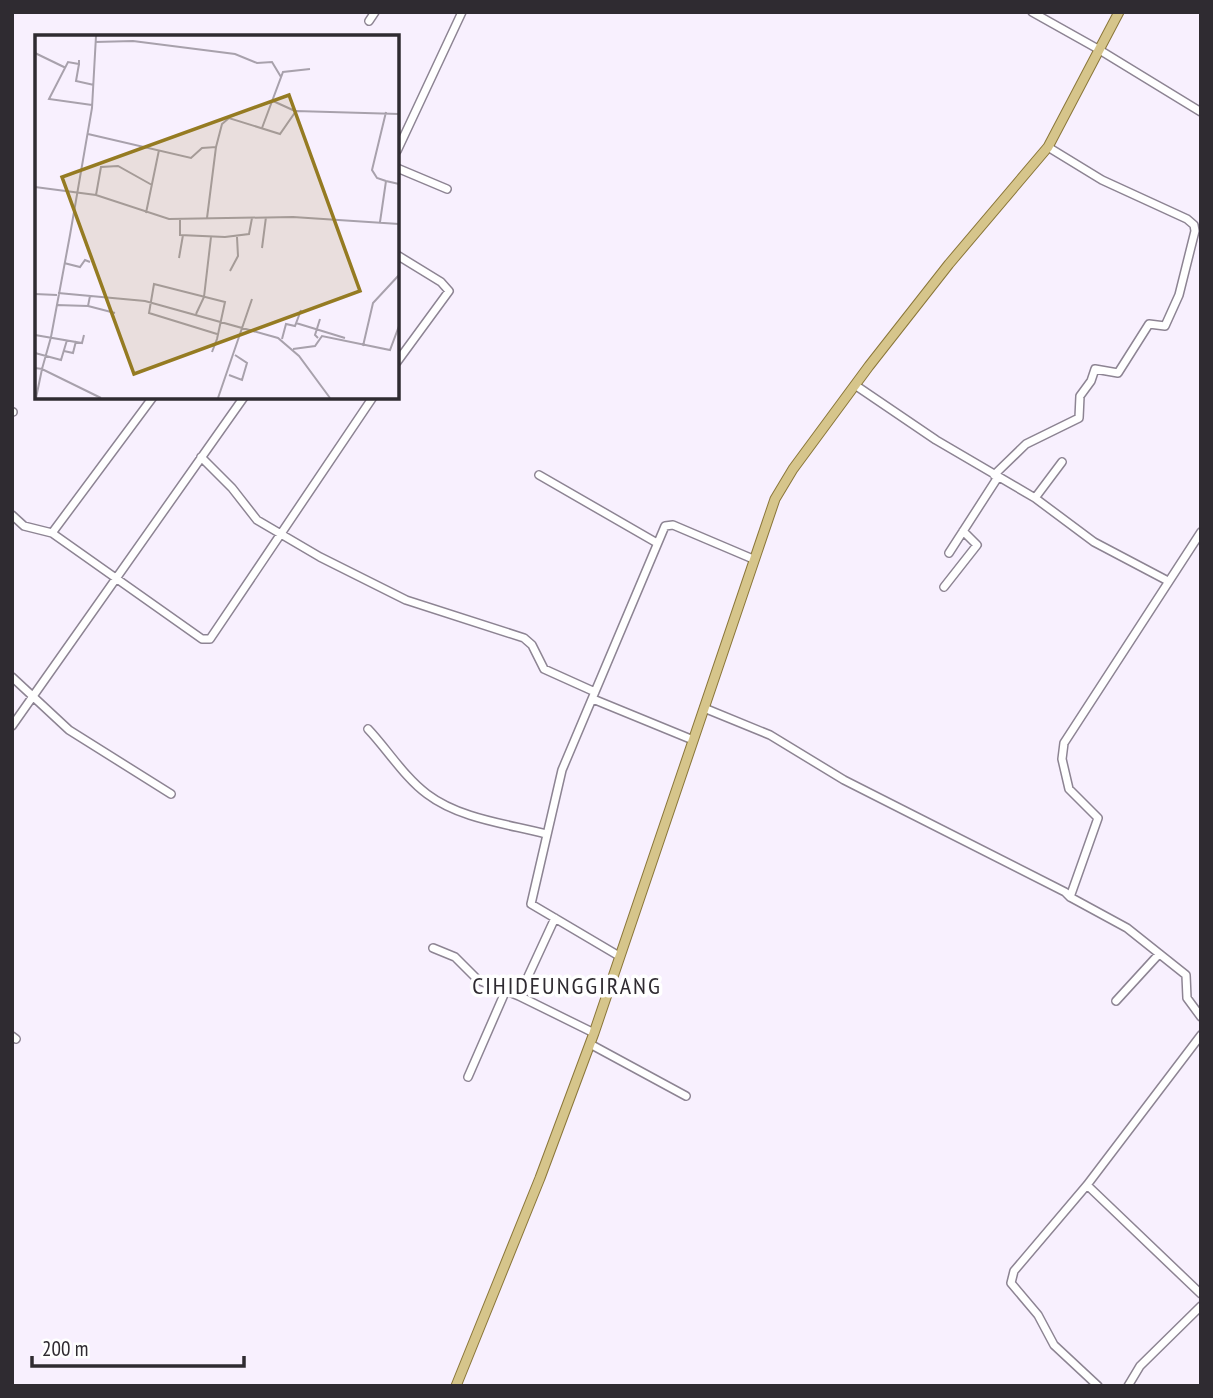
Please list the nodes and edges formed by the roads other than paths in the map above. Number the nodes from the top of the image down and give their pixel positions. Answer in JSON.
{"nodes":[{"id":1,"x":375,"y":12,"type":"edge"},
{"id":2,"x":462,"y":12,"type":"edge"},
{"id":3,"x":1032,"y":12,"type":"edge"},
{"id":4,"x":1119,"y":12,"type":"edge"},
{"id":5,"x":369,"y":21,"type":"dead end"},
{"id":6,"x":1098,"y":49,"type":"junction"},
{"id":7,"x":1201,"y":112,"type":"edge"},
{"id":8,"x":399,"y":147,"type":"edge"},
{"id":9,"x":1048,"y":147,"type":"junction"},
{"id":10,"x":399,"y":169,"type":"edge"},
{"id":11,"x":447,"y":189,"type":"dead end"},
{"id":12,"x":399,"y":255,"type":"edge"},
{"id":13,"x":399,"y":359,"type":"edge"},
{"id":14,"x":855,"y":385,"type":"junction"},
{"id":15,"x":152,"y":399,"type":"edge"},
{"id":16,"x":243,"y":399,"type":"edge"},
{"id":17,"x":372,"y":399,"type":"edge"},
{"id":18,"x":201,"y":457,"type":"junction"},
{"id":19,"x":1062,"y":462,"type":"dead end"},
{"id":20,"x":539,"y":475,"type":"dead end"},
{"id":21,"x":996,"y":476,"type":"junction"},
{"id":22,"x":1035,"y":498,"type":"junction"},
{"id":23,"x":12,"y":514,"type":"edge"},
{"id":24,"x":963,"y":531,"type":"junction"},
{"id":25,"x":1201,"y":532,"type":"edge"},
{"id":26,"x":52,"y":533,"type":"junction"},
{"id":27,"x":278,"y":533,"type":"junction"},
{"id":28,"x":657,"y":543,"type":"junction"},
{"id":29,"x":949,"y":553,"type":"dead end"},
{"id":30,"x":752,"y":559,"type":"junction"},
{"id":31,"x":116,"y":580,"type":"junction"},
{"id":32,"x":1168,"y":581,"type":"junction"},
{"id":33,"x":944,"y":587,"type":"dead end"},
{"id":34,"x":12,"y":677,"type":"edge"},
{"id":35,"x":33,"y":696,"type":"junction"},
{"id":36,"x":594,"y":696,"type":"junction"},
{"id":37,"x":704,"y":708,"type":"junction"},
{"id":38,"x":12,"y":726,"type":"edge"},
{"id":39,"x":368,"y":729,"type":"dead end"},
{"id":40,"x":693,"y":740,"type":"junction"},
{"id":41,"x":171,"y":794,"type":"dead end"},
{"id":42,"x":546,"y":834,"type":"junction"},
{"id":43,"x":1070,"y":897,"type":"junction"},
{"id":44,"x":555,"y":918,"type":"junction"},
{"id":45,"x":433,"y":948,"type":"dead end"},
{"id":46,"x":1159,"y":954,"type":"junction"},
{"id":47,"x":619,"y":957,"type":"junction"},
{"id":48,"x":506,"y":990,"type":"junction"},
{"id":49,"x":519,"y":996,"type":"junction"},
{"id":50,"x":1116,"y":1001,"type":"dead end"},
{"id":51,"x":1201,"y":1017,"type":"edge"},
{"id":52,"x":594,"y":1032,"type":"junction"},
{"id":53,"x":1201,"y":1035,"type":"edge"},
{"id":54,"x":590,"y":1044,"type":"junction"},
{"id":55,"x":468,"y":1077,"type":"dead end"},
{"id":56,"x":686,"y":1096,"type":"dead end"},
{"id":57,"x":1087,"y":1185,"type":"junction"},
{"id":58,"x":1201,"y":1294,"type":"edge"},
{"id":59,"x":1201,"y":1306,"type":"edge"},
{"id":60,"x":456,"y":1386,"type":"edge"},
{"id":61,"x":1098,"y":1386,"type":"edge"},
{"id":62,"x":1128,"y":1386,"type":"edge"}],
"edges":[{"from":1,"to":5,"type":"street"},
{"from":2,"to":8,"type":"street"},
{"from":3,"to":6,"type":"street"},
{"from":4,"to":6,"type":"main road"},
{"from":6,"to":7,"type":"street"},
{"from":6,"to":9,"type":"main road"},
{"from":9,"to":14,"type":"main road"},
{"from":9,"to":21,"type":"street"},
{"from":10,"to":11,"type":"street"},
{"from":12,"to":13,"type":"street"},
{"from":14,"to":21,"type":"street"},
{"from":14,"to":30,"type":"main road"},
{"from":15,"to":26,"type":"street"},
{"from":16,"to":18,"type":"street"},
{"from":17,"to":27,"type":"street"},
{"from":18,"to":27,"type":"street"},
{"from":18,"to":31,"type":"street"},
{"from":19,"to":22,"type":"street"},
{"from":20,"to":28,"type":"street"},
{"from":21,"to":22,"type":"street"},
{"from":21,"to":24,"type":"street"},
{"from":22,"to":32,"type":"street"},
{"from":23,"to":26,"type":"street"},
{"from":24,"to":29,"type":"street"},
{"from":24,"to":33,"type":"street"},
{"from":25,"to":32,"type":"street"},
{"from":26,"to":31,"type":"street"},
{"from":27,"to":31,"type":"street"},
{"from":27,"to":36,"type":"street"},
{"from":28,"to":30,"type":"street"},
{"from":28,"to":36,"type":"street"},
{"from":30,"to":37,"type":"main road"},
{"from":31,"to":35,"type":"street"},
{"from":32,"to":43,"type":"street"},
{"from":34,"to":35,"type":"street"},
{"from":35,"to":38,"type":"street"},
{"from":35,"to":41,"type":"street"},
{"from":36,"to":40,"type":"street"},
{"from":36,"to":42,"type":"street"},
{"from":37,"to":40,"type":"main road"},
{"from":37,"to":43,"type":"street"},
{"from":39,"to":42,"type":"street"},
{"from":40,"to":47,"type":"main road"},
{"from":42,"to":44,"type":"street"},
{"from":43,"to":46,"type":"street"},
{"from":44,"to":47,"type":"street"},
{"from":44,"to":49,"type":"street"},
{"from":45,"to":48,"type":"street"},
{"from":46,"to":50,"type":"street"},
{"from":46,"to":51,"type":"street"},
{"from":47,"to":52,"type":"main road"},
{"from":48,"to":49,"type":"street"},
{"from":48,"to":55,"type":"street"},
{"from":49,"to":52,"type":"street"},
{"from":52,"to":54,"type":"main road"},
{"from":53,"to":57,"type":"street"},
{"from":54,"to":56,"type":"street"},
{"from":54,"to":60,"type":"main road"},
{"from":57,"to":58,"type":"street"},
{"from":57,"to":61,"type":"street"},
{"from":59,"to":62,"type":"street"}]}
